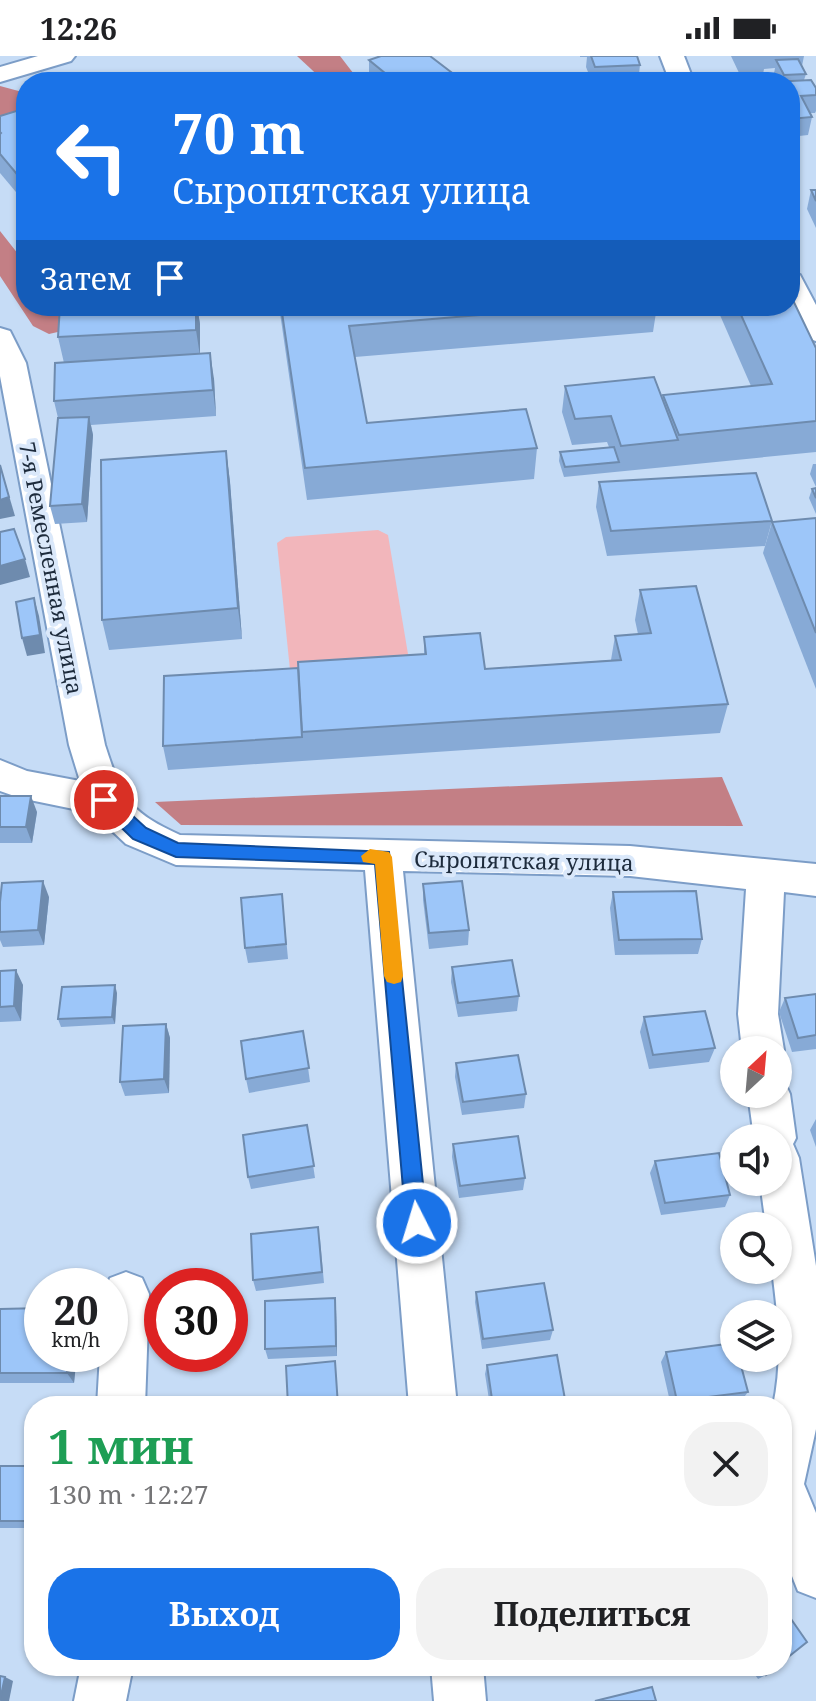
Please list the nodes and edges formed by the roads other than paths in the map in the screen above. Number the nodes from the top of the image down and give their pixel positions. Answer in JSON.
{"nodes":[{"id":1,"x":54,"y":57,"type":"edge"},
{"id":2,"x":0,"y":75,"type":"edge"},
{"id":3,"x":800,"y":299,"type":"edge"},
{"id":4,"x":816,"y":332,"type":"edge"},
{"id":5,"x":4,"y":355,"type":"edge"},
{"id":6,"x":0,"y":774,"type":"edge"},
{"id":7,"x":104,"y":800,"type":"junction"},
{"id":8,"x":383,"y":857,"type":"junction"},
{"id":9,"x":766,"y":876,"type":"junction"},
{"id":10,"x":816,"y":880,"type":"edge"},
{"id":11,"x":761,"y":1036,"type":"edge"},
{"id":12,"x":783,"y":1196,"type":"edge"},
{"id":13,"x":123,"y":1372,"type":"edge"},
{"id":14,"x":121,"y":1396,"type":"edge"},
{"id":15,"x":432,"y":1396,"type":"edge"},
{"id":16,"x":792,"y":1430,"type":"edge"},
{"id":17,"x":792,"y":1515,"type":"edge"},
{"id":18,"x":816,"y":1573,"type":"edge"},
{"id":19,"x":105,"y":1676,"type":"edge"},
{"id":20,"x":458,"y":1676,"type":"edge"},
{"id":21,"x":100,"y":1701,"type":"edge"},
{"id":22,"x":460,"y":1701,"type":"edge"}],
"edges":[{"from":1,"to":2,"type":"street"},
{"from":3,"to":4,"type":"street"},
{"from":5,"to":7,"type":"street","name":"7-я Ремесленная улица"},
{"from":6,"to":7,"type":"street"},
{"from":7,"to":8,"type":"street","name":"Сыропятская улица"},
{"from":8,"to":9,"type":"street","name":"Сыропятская улица"},
{"from":8,"to":15,"type":"street"},
{"from":9,"to":10,"type":"street","name":"Сыропятская улица"},
{"from":9,"to":11,"type":"street"},
{"from":12,"to":16,"type":"street"},
{"from":13,"to":14,"type":"street"},
{"from":17,"to":18,"type":"street"},
{"from":19,"to":21,"type":"street"},
{"from":20,"to":22,"type":"street"}]}
